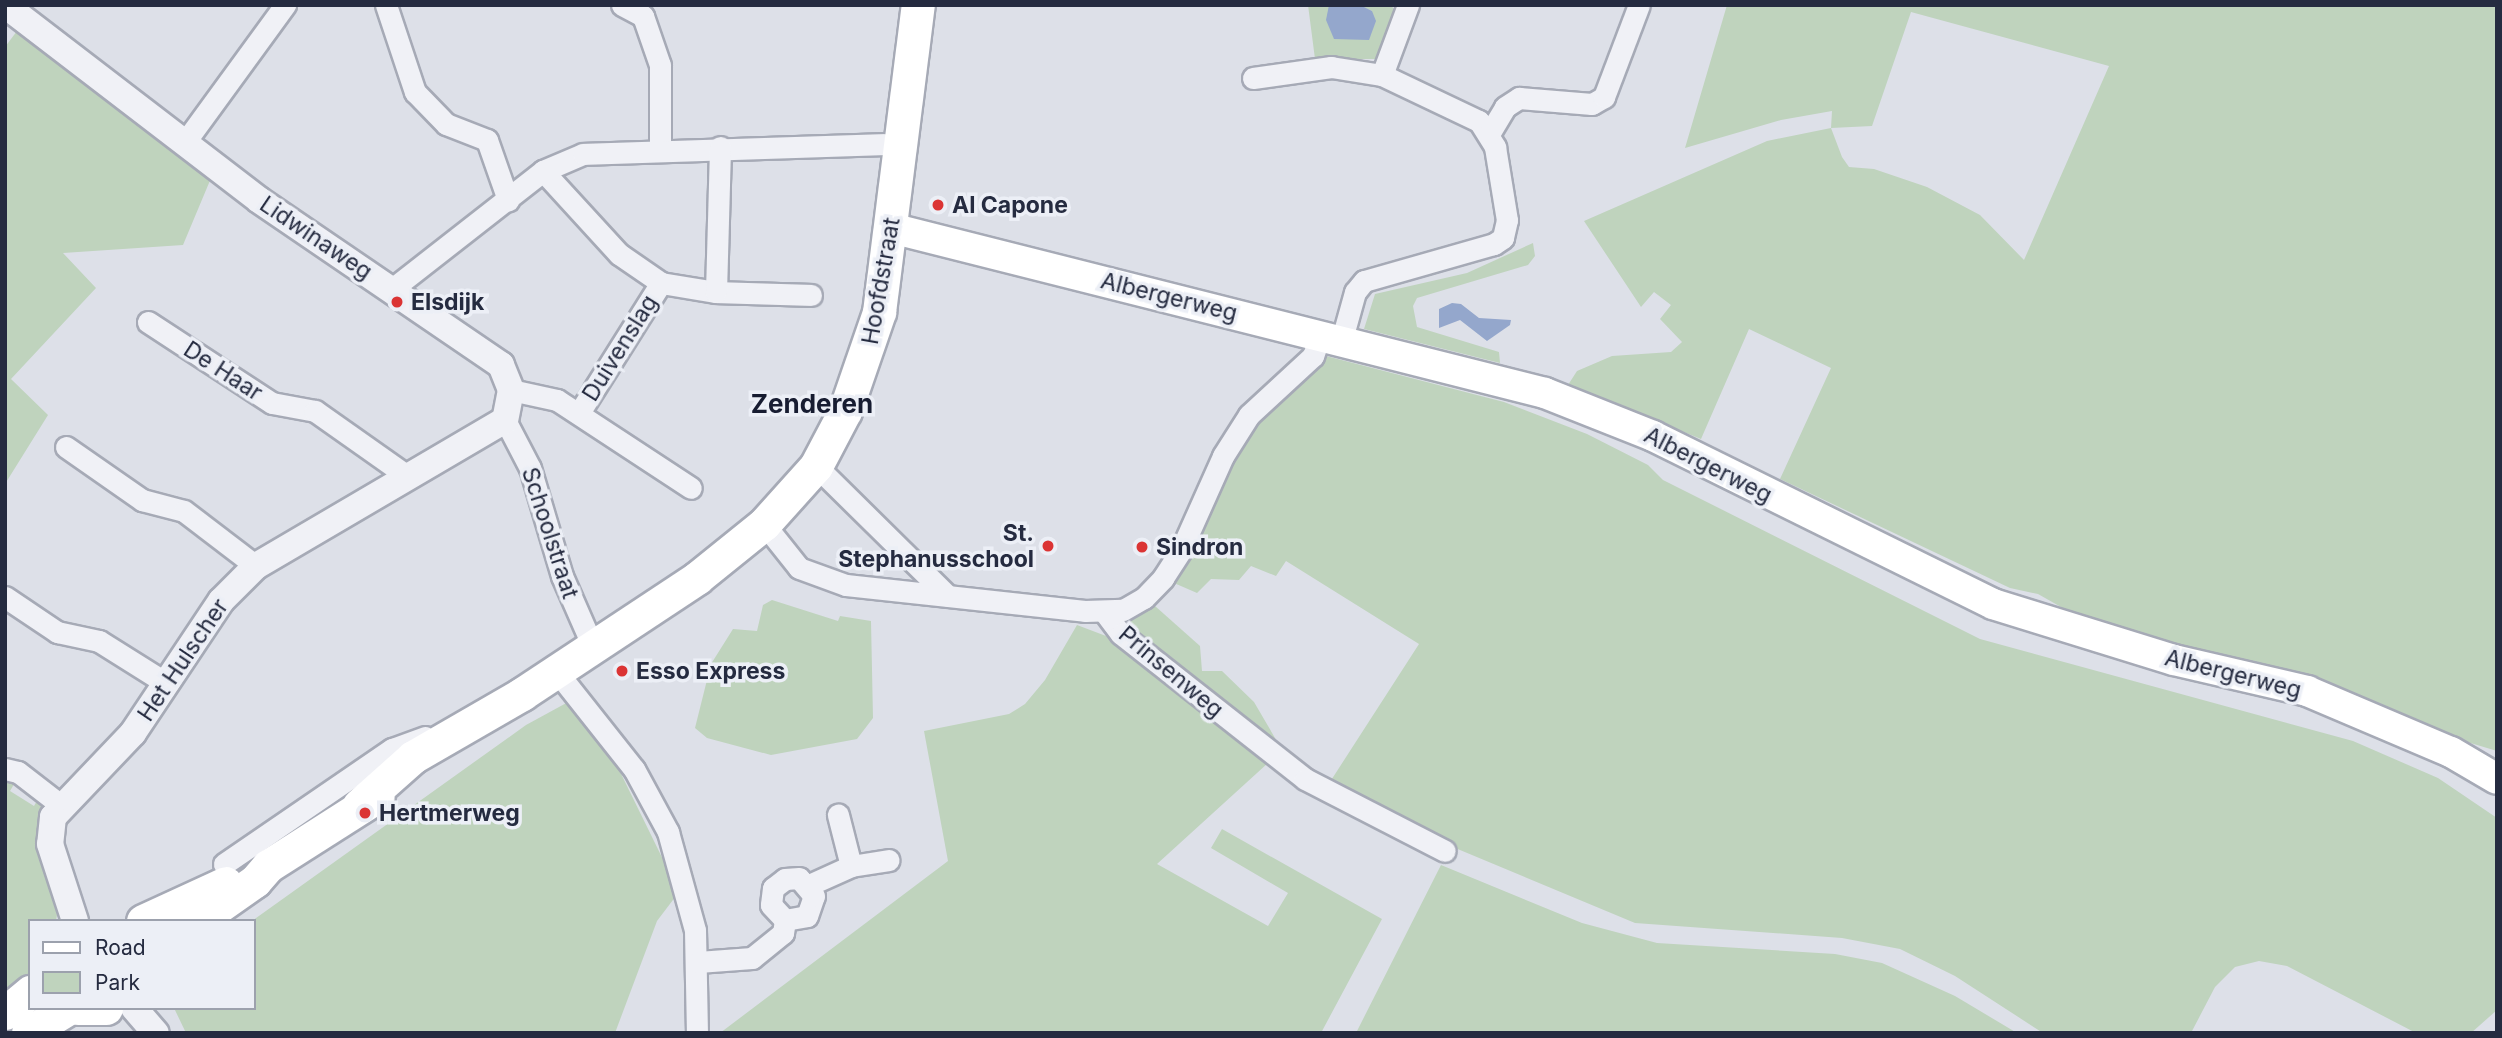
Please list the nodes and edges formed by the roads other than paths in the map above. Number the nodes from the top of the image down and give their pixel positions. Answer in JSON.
{"nodes":[{"id":1,"x":285,"y":5,"type":"edge"},
{"id":2,"x":386,"y":5,"type":"edge"},
{"id":3,"x":622,"y":5,"type":"edge"},
{"id":4,"x":918,"y":5,"type":"edge"},
{"id":5,"x":1408,"y":5,"type":"edge"},
{"id":6,"x":1639,"y":5,"type":"edge"},
{"id":7,"x":9,"y":15,"type":"edge"},
{"id":8,"x":1382,"y":75,"type":"junction"},
{"id":9,"x":1253,"y":78,"type":"dead end"},
{"id":10,"x":1489,"y":134,"type":"junction"},
{"id":11,"x":185,"y":142,"type":"junction"},
{"id":12,"x":884,"y":144,"type":"dead end"},
{"id":13,"x":720,"y":147,"type":"junction"},
{"id":14,"x":660,"y":149,"type":"junction"},
{"id":15,"x":543,"y":171,"type":"junction"},
{"id":16,"x":508,"y":200,"type":"junction"},
{"id":17,"x":891,"y":228,"type":"junction"},
{"id":18,"x":661,"y":283,"type":"junction"},
{"id":19,"x":392,"y":289,"type":"junction"},
{"id":20,"x":716,"y":292,"type":"junction"},
{"id":21,"x":811,"y":295,"type":"dead end"},
{"id":22,"x":148,"y":322,"type":"dead end"},
{"id":23,"x":1331,"y":336,"type":"junction"},
{"id":24,"x":511,"y":390,"type":"junction"},
{"id":25,"x":579,"y":413,"type":"junction"},
{"id":26,"x":505,"y":420,"type":"junction"},
{"id":27,"x":66,"y":447,"type":"dead end"},
{"id":28,"x":816,"y":466,"type":"junction"},
{"id":29,"x":407,"y":476,"type":"junction"},
{"id":30,"x":691,"y":488,"type":"dead end"},
{"id":31,"x":764,"y":524,"type":"junction"},
{"id":32,"x":256,"y":566,"type":"junction"},
{"id":33,"x":948,"y":596,"type":"junction"},
{"id":34,"x":5,"y":597,"type":"edge"},
{"id":35,"x":1105,"y":612,"type":"junction"},
{"id":36,"x":593,"y":647,"type":"junction"},
{"id":37,"x":557,"y":672,"type":"junction"},
{"id":38,"x":166,"y":683,"type":"junction"},
{"id":39,"x":522,"y":694,"type":"junction"},
{"id":40,"x":447,"y":738,"type":"junction"},
{"id":41,"x":5,"y":769,"type":"edge"},
{"id":42,"x":2497,"y":779,"type":"edge"},
{"id":43,"x":359,"y":805,"type":"junction"},
{"id":44,"x":62,"y":806,"type":"junction"},
{"id":45,"x":838,"y":814,"type":"dead end"},
{"id":46,"x":315,"y":817,"type":"junction"},
{"id":47,"x":1445,"y":852,"type":"dead end"},
{"id":48,"x":889,"y":860,"type":"dead end"},
{"id":49,"x":224,"y":864,"type":"dead end"},
{"id":50,"x":268,"y":866,"type":"junction"},
{"id":51,"x":851,"y":866,"type":"junction"},
{"id":52,"x":809,"y":885,"type":"junction"},
{"id":53,"x":74,"y":919,"type":"edge"},
{"id":54,"x":148,"y":919,"type":"edge"},
{"id":55,"x":201,"y":919,"type":"edge"},
{"id":56,"x":785,"y":920,"type":"junction"},
{"id":57,"x":698,"y":962,"type":"junction"},
{"id":58,"x":28,"y":994,"type":"edge"},
{"id":59,"x":66,"y":1010,"type":"edge"},
{"id":60,"x":136,"y":1010,"type":"edge"},
{"id":61,"x":5,"y":1013,"type":"edge"},
{"id":62,"x":28,"y":1033,"type":"edge"},
{"id":63,"x":156,"y":1033,"type":"edge"},
{"id":64,"x":697,"y":1033,"type":"edge"}],
"edges":[{"from":1,"to":11,"type":"street"},
{"from":2,"to":16,"type":"street"},
{"from":3,"to":14,"type":"street"},
{"from":4,"to":17,"type":"main road","name":"Hoofdstraat"},
{"from":5,"to":8,"type":"street"},
{"from":6,"to":10,"type":"street"},
{"from":7,"to":11,"type":"street","name":"Lidwinaweg"},
{"from":8,"to":9,"type":"street"},
{"from":8,"to":10,"type":"street"},
{"from":10,"to":23,"type":"street","name":"Prinsenweg"},
{"from":11,"to":19,"type":"street","name":"Lidwinaweg"},
{"from":12,"to":13,"type":"street"},
{"from":13,"to":14,"type":"street"},
{"from":13,"to":20,"type":"street"},
{"from":14,"to":15,"type":"street"},
{"from":15,"to":16,"type":"street"},
{"from":15,"to":18,"type":"street","name":"Duivenslag"},
{"from":16,"to":19,"type":"street"},
{"from":17,"to":23,"type":"main road","name":"Albergerweg"},
{"from":17,"to":28,"type":"main road","name":"Hoofdstraat"},
{"from":18,"to":20,"type":"street","name":"Duivenslag"},
{"from":18,"to":25,"type":"street","name":"Duivenslag"},
{"from":19,"to":24,"type":"street","name":"Lidwinaweg"},
{"from":20,"to":21,"type":"street","name":"Duivenslag"},
{"from":22,"to":29,"type":"street","name":"De Haar"},
{"from":23,"to":35,"type":"street","name":"Prinsenweg"},
{"from":23,"to":42,"type":"main road","name":"Albergerweg"},
{"from":24,"to":25,"type":"street"},
{"from":24,"to":26,"type":"street"},
{"from":25,"to":30,"type":"street"},
{"from":26,"to":29,"type":"street","name":"Het Hulscher"},
{"from":26,"to":36,"type":"street","name":"Schoolstraat"},
{"from":27,"to":32,"type":"street"},
{"from":28,"to":31,"type":"main road","name":"Hoofdstraat"},
{"from":28,"to":33,"type":"street"},
{"from":29,"to":32,"type":"street","name":"Het Hulscher"},
{"from":31,"to":33,"type":"street"},
{"from":31,"to":36,"type":"main road","name":"Hoofdstraat"},
{"from":32,"to":38,"type":"street","name":"Het Hulscher"},
{"from":33,"to":35,"type":"street"},
{"from":34,"to":38,"type":"street"},
{"from":35,"to":47,"type":"street","name":"Prinsenweg"},
{"from":36,"to":37,"type":"main road","name":"Hoofdstraat"},
{"from":37,"to":39,"type":"main road","name":"Hoofdstraat"},
{"from":37,"to":57,"type":"street"},
{"from":38,"to":44,"type":"street","name":"Het Hulscher"},
{"from":39,"to":40,"type":"main road","name":"Hoofdstraat"},
{"from":39,"to":43,"type":"main road","name":"Hoofdstraat"},
{"from":40,"to":43,"type":"main road","name":"Hoofdstraat"},
{"from":40,"to":46,"type":"street","name":"Hoofdstraat"},
{"from":41,"to":44,"type":"street"},
{"from":43,"to":46,"type":"main road","name":"Hoofdstraat"},
{"from":44,"to":53,"type":"street","name":"Het Hulscher"},
{"from":45,"to":51,"type":"street"},
{"from":46,"to":49,"type":"street","name":"Hoofdstraat"},
{"from":46,"to":50,"type":"main road","name":"Hoofdstraat"},
{"from":48,"to":51,"type":"street"},
{"from":50,"to":54,"type":"main road","name":"Hoofdstraat"},
{"from":50,"to":55,"type":"main road","name":"Hoofdstraat"},
{"from":51,"to":52,"type":"street"},
{"from":52,"to":56,"type":"street"},
{"from":52,"to":56,"type":"street"},
{"from":56,"to":57,"type":"street"},
{"from":57,"to":64,"type":"street"},
{"from":58,"to":61,"type":"main road"},
{"from":59,"to":62,"type":"main road"},
{"from":60,"to":63,"type":"street"}]}
